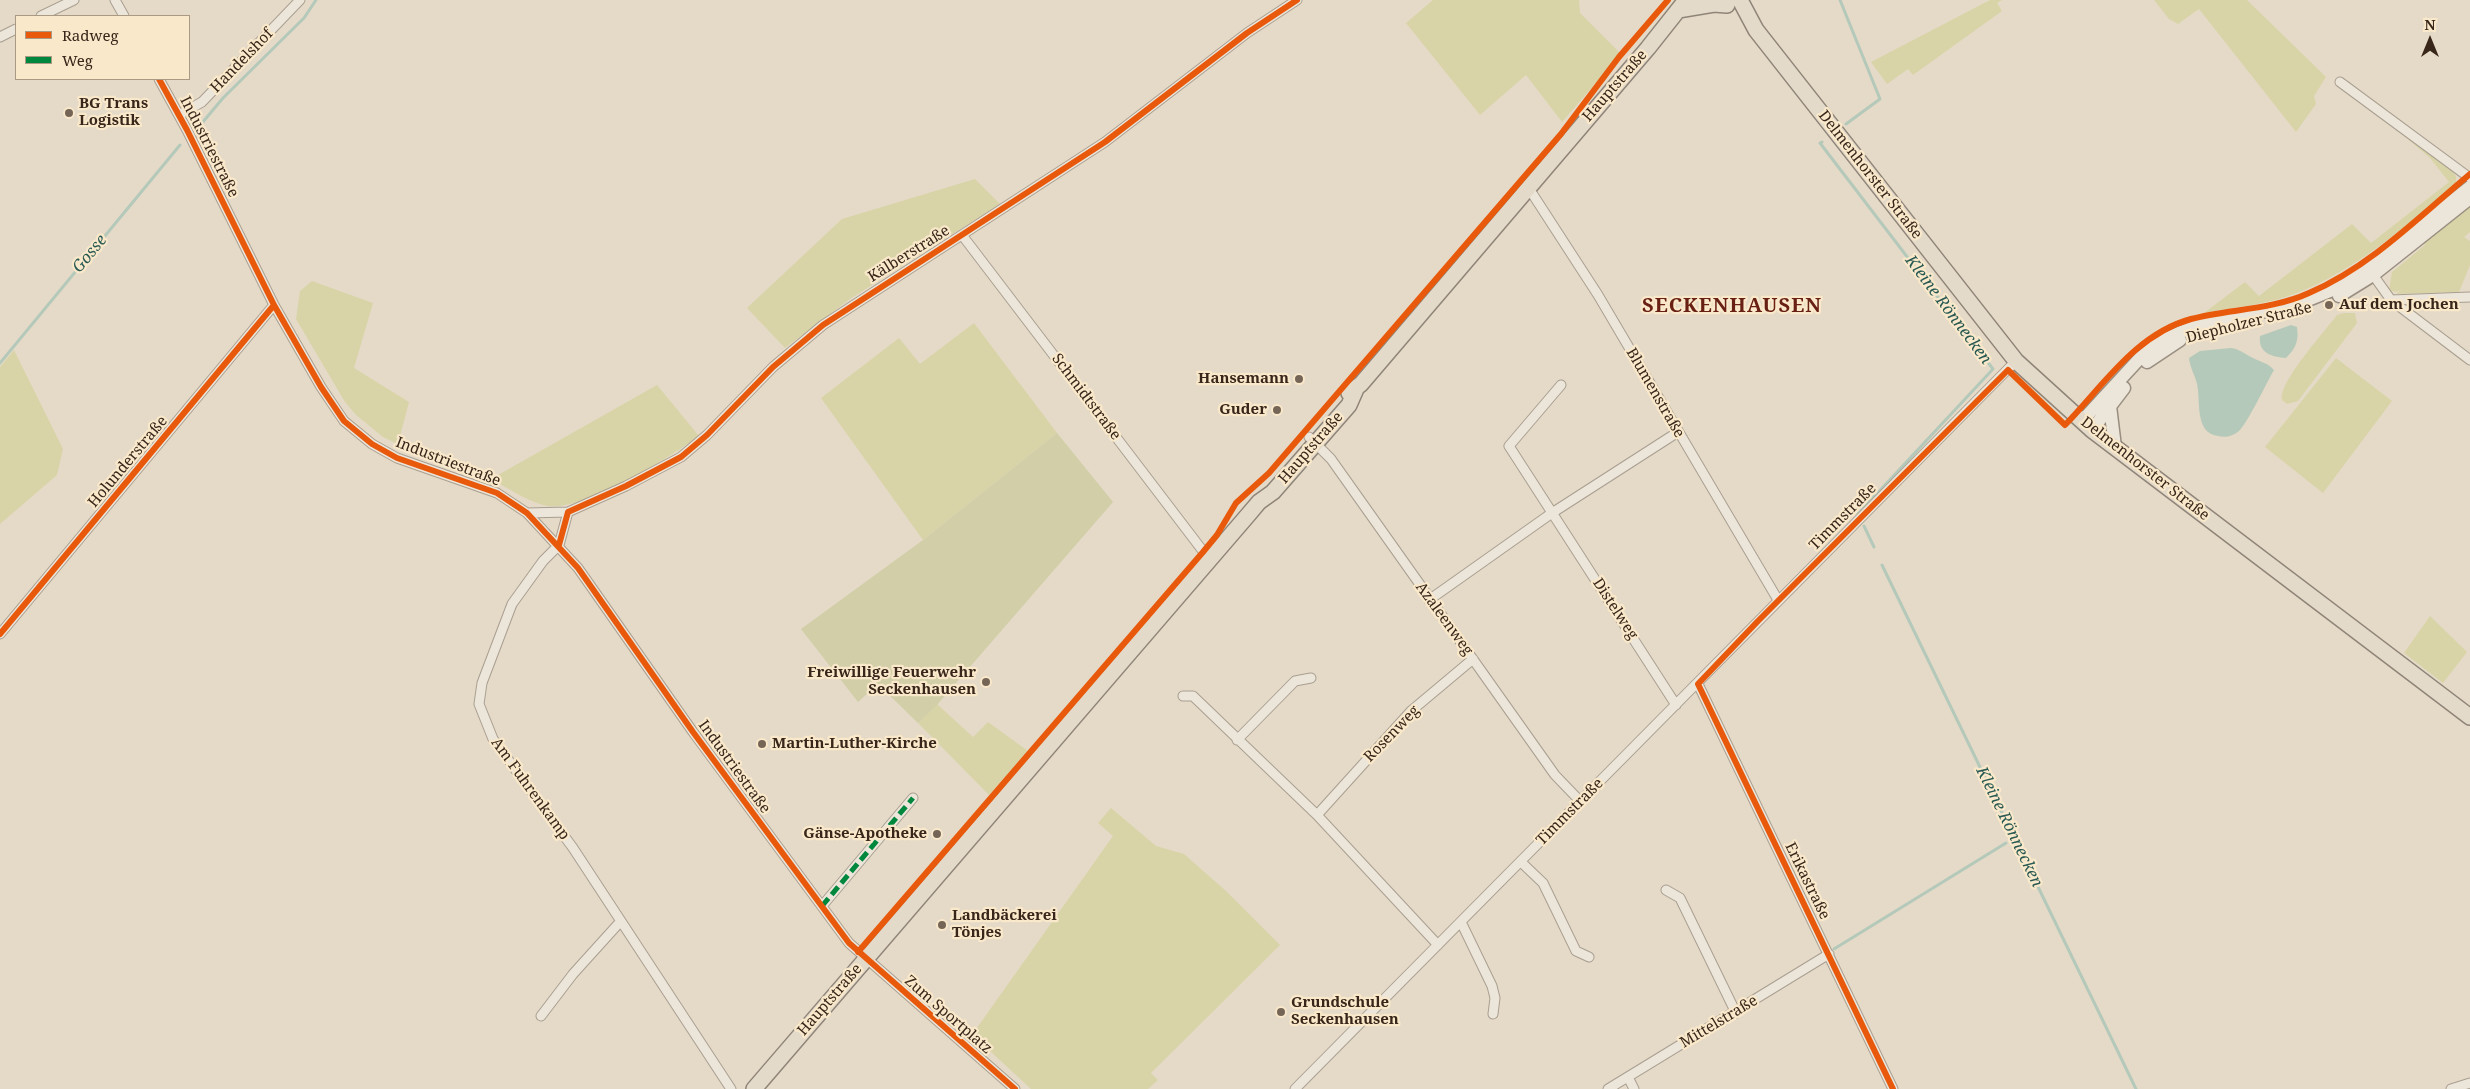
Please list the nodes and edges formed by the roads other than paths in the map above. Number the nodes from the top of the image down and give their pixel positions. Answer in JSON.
{"nodes":[{"id":1,"x":74,"y":0,"type":"edge"},
{"id":2,"x":115,"y":0,"type":"edge"},
{"id":3,"x":300,"y":0,"type":"edge"},
{"id":4,"x":1297,"y":0,"type":"edge"},
{"id":5,"x":1729,"y":2,"type":"edge"},
{"id":6,"x":1682,"y":5,"type":"edge"},
{"id":7,"x":43,"y":15,"type":"edge"},
{"id":8,"x":123,"y":15,"type":"edge"},
{"id":9,"x":15,"y":30,"type":"edge"},
{"id":10,"x":0,"y":37,"type":"edge"},
{"id":11,"x":160,"y":80,"type":"edge"},
{"id":12,"x":2340,"y":82,"type":"dead end"},
{"id":13,"x":179,"y":115,"type":"junction"},
{"id":14,"x":2470,"y":178,"type":"edge"},
{"id":15,"x":2470,"y":187,"type":"edge"},
{"id":16,"x":1528,"y":188,"type":"junction"},
{"id":17,"x":2470,"y":198,"type":"edge"},
{"id":18,"x":962,"y":235,"type":"junction"},
{"id":19,"x":2370,"y":271,"type":"junction"},
{"id":20,"x":2470,"y":297,"type":"edge"},
{"id":21,"x":2391,"y":300,"type":"junction"},
{"id":22,"x":274,"y":305,"type":"junction"},
{"id":23,"x":2470,"y":360,"type":"edge"},
{"id":24,"x":2016,"y":361,"type":"junction"},
{"id":25,"x":1561,"y":385,"type":"dead end"},
{"id":26,"x":2110,"y":406,"type":"junction"},
{"id":27,"x":2087,"y":425,"type":"junction"},
{"id":28,"x":1678,"y":432,"type":"junction"},
{"id":29,"x":1312,"y":440,"type":"junction"},
{"id":30,"x":2115,"y":447,"type":"junction"},
{"id":31,"x":568,"y":512,"type":"junction"},
{"id":32,"x":527,"y":513,"type":"junction"},
{"id":33,"x":1552,"y":514,"type":"junction"},
{"id":34,"x":559,"y":545,"type":"junction"},
{"id":35,"x":1209,"y":560,"type":"junction"},
{"id":36,"x":1429,"y":600,"type":"junction"},
{"id":37,"x":1778,"y":600,"type":"junction"},
{"id":38,"x":0,"y":634,"type":"edge"},
{"id":39,"x":1473,"y":659,"type":"junction"},
{"id":40,"x":1311,"y":678,"type":"dead end"},
{"id":41,"x":1698,"y":684,"type":"junction"},
{"id":42,"x":1183,"y":696,"type":"dead end"},
{"id":43,"x":1676,"y":705,"type":"junction"},
{"id":44,"x":2470,"y":718,"type":"edge"},
{"id":45,"x":1237,"y":740,"type":"junction"},
{"id":46,"x":913,"y":798,"type":"dead end"},
{"id":47,"x":1580,"y":801,"type":"junction"},
{"id":48,"x":1317,"y":815,"type":"junction"},
{"id":49,"x":1521,"y":862,"type":"junction"},
{"id":50,"x":1666,"y":890,"type":"dead end"},
{"id":51,"x":822,"y":906,"type":"junction"},
{"id":52,"x":620,"y":922,"type":"junction"},
{"id":53,"x":1461,"y":922,"type":"junction"},
{"id":54,"x":1438,"y":945,"type":"junction"},
{"id":55,"x":1829,"y":954,"type":"junction"},
{"id":56,"x":1589,"y":957,"type":"dead end"},
{"id":57,"x":866,"y":959,"type":"junction"},
{"id":58,"x":1736,"y":1013,"type":"junction"},
{"id":59,"x":1493,"y":1014,"type":"dead end"},
{"id":60,"x":541,"y":1016,"type":"dead end"},
{"id":61,"x":1628,"y":1077,"type":"junction"},
{"id":62,"x":2470,"y":1083,"type":"edge"},
{"id":63,"x":730,"y":1089,"type":"edge"},
{"id":64,"x":754,"y":1089,"type":"edge"},
{"id":65,"x":1015,"y":1089,"type":"edge"},
{"id":66,"x":1295,"y":1089,"type":"edge"},
{"id":67,"x":1608,"y":1089,"type":"edge"},
{"id":68,"x":1634,"y":1089,"type":"edge"},
{"id":69,"x":1893,"y":1089,"type":"edge"},
{"id":70,"x":2451,"y":1089,"type":"edge"}],
"edges":[{"from":1,"to":7,"type":"street"},
{"from":2,"to":8,"type":"street"},
{"from":3,"to":13,"type":"street","name":"Handelshof"},
{"from":4,"to":18,"type":"street","name":"Kälberstraße"},
{"from":5,"to":6,"type":"main road"},
{"from":5,"to":24,"type":"main road","name":"Delmenhorster Straße"},
{"from":6,"to":16,"type":"main road","name":"Hauptstraße"},
{"from":9,"to":10,"type":"street"},
{"from":11,"to":13,"type":"street","name":"Industriestraße"},
{"from":12,"to":14,"type":"street"},
{"from":13,"to":22,"type":"street","name":"Industriestraße"},
{"from":15,"to":19,"type":"street","name":"Diepholzer Straße"},
{"from":16,"to":28,"type":"street","name":"Blumenstraße"},
{"from":16,"to":29,"type":"main road","name":"Hauptstraße"},
{"from":17,"to":19,"type":"street","name":"Diepholzer Straße"},
{"from":18,"to":31,"type":"street","name":"Kälberstraße"},
{"from":18,"to":35,"type":"street","name":"Schmidtstraße"},
{"from":19,"to":21,"type":"street"},
{"from":19,"to":26,"type":"street","name":"Diepholzer Straße"},
{"from":19,"to":27,"type":"street","name":"Diepholzer Straße"},
{"from":20,"to":21,"type":"street"},
{"from":21,"to":23,"type":"street"},
{"from":22,"to":32,"type":"street","name":"Industriestraße"},
{"from":22,"to":38,"type":"street","name":"Holunderstraße"},
{"from":24,"to":27,"type":"main road","name":"Delmenhorster Straße"},
{"from":24,"to":37,"type":"street","name":"Timmstraße"},
{"from":25,"to":33,"type":"street","name":"Distelweg"},
{"from":26,"to":27,"type":"street","name":"Diepholzer Straße"},
{"from":26,"to":30,"type":"street"},
{"from":27,"to":30,"type":"main road","name":"Delmenhorster Straße"},
{"from":28,"to":33,"type":"street"},
{"from":28,"to":37,"type":"street","name":"Blumenstraße"},
{"from":29,"to":35,"type":"main road","name":"Hauptstraße"},
{"from":29,"to":36,"type":"street","name":"Azaleenweg"},
{"from":30,"to":44,"type":"main road","name":"Delmenhorster Straße"},
{"from":31,"to":32,"type":"street","name":"Kälberstraße"},
{"from":31,"to":34,"type":"street"},
{"from":32,"to":34,"type":"street","name":"Industriestraße"},
{"from":33,"to":36,"type":"street"},
{"from":33,"to":43,"type":"street","name":"Distelweg"},
{"from":34,"to":51,"type":"street","name":"Industriestraße"},
{"from":34,"to":52,"type":"street","name":"Am Fuhrenkamp"},
{"from":35,"to":57,"type":"main road","name":"Hauptstraße"},
{"from":36,"to":39,"type":"street","name":"Azaleenweg"},
{"from":37,"to":41,"type":"street","name":"Timmstraße"},
{"from":39,"to":47,"type":"street","name":"Azaleenweg"},
{"from":39,"to":48,"type":"street","name":"Rosenweg"},
{"from":40,"to":45,"type":"street"},
{"from":41,"to":43,"type":"street","name":"Timmstraße"},
{"from":41,"to":55,"type":"street","name":"Erikastraße"},
{"from":42,"to":45,"type":"street"},
{"from":43,"to":47,"type":"street","name":"Timmstraße"},
{"from":45,"to":48,"type":"street"},
{"from":46,"to":51,"type":"street"},
{"from":47,"to":49,"type":"street","name":"Timmstraße"},
{"from":48,"to":54,"type":"street"},
{"from":49,"to":53,"type":"street","name":"Timmstraße"},
{"from":49,"to":56,"type":"street"},
{"from":50,"to":58,"type":"street"},
{"from":51,"to":57,"type":"street","name":"Industriestraße"},
{"from":52,"to":60,"type":"street"},
{"from":52,"to":63,"type":"street","name":"Am Fuhrenkamp"},
{"from":53,"to":54,"type":"street","name":"Timmstraße"},
{"from":53,"to":59,"type":"street"},
{"from":54,"to":66,"type":"street","name":"Timmstraße"},
{"from":55,"to":58,"type":"street","name":"Mittelstraße"},
{"from":55,"to":69,"type":"street","name":"Erikastraße"},
{"from":57,"to":64,"type":"main road","name":"Hauptstraße"},
{"from":57,"to":65,"type":"street","name":"Zum Sportplatz"},
{"from":58,"to":61,"type":"street","name":"Mittelstraße"},
{"from":61,"to":67,"type":"street","name":"Mittelstraße"},
{"from":61,"to":68,"type":"street"},
{"from":62,"to":70,"type":"street"}]}
